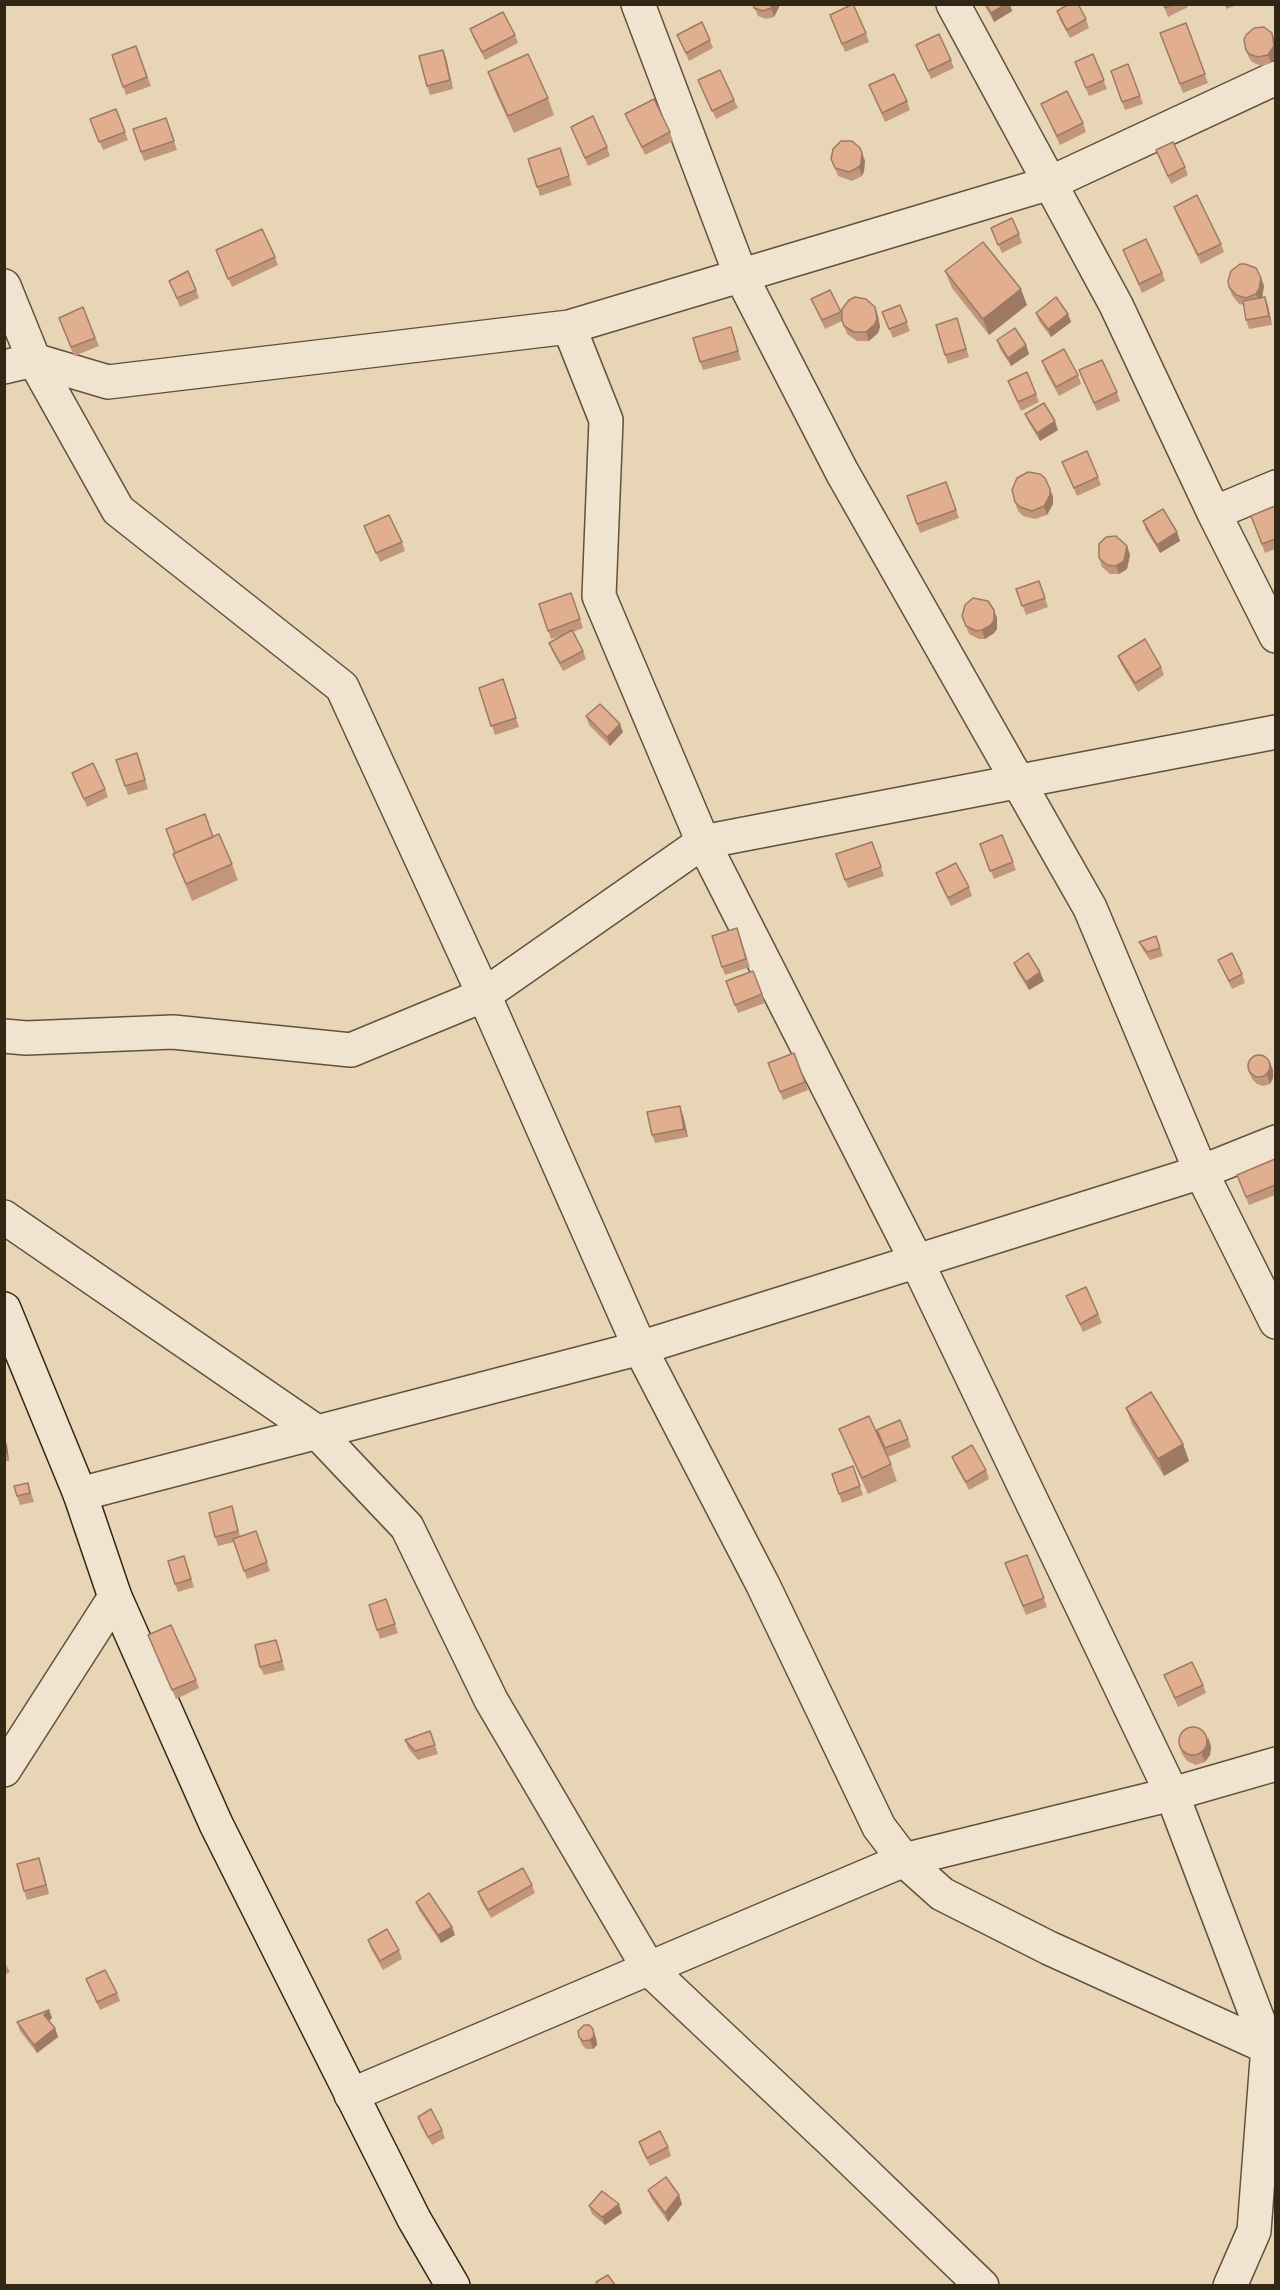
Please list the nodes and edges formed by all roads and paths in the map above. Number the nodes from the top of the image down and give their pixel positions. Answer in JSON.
{"nodes":[{"id":1,"x":638,"y":4,"type":"edge"},
{"id":2,"x":953,"y":4,"type":"edge"},
{"id":3,"x":1275,"y":78,"type":"edge"},
{"id":4,"x":1050,"y":183,"type":"junction"},
{"id":5,"x":741,"y":276,"type":"junction"},
{"id":6,"x":4,"y":286,"type":"edge"},
{"id":7,"x":569,"y":327,"type":"junction"},
{"id":8,"x":19,"y":364,"type":"edge"},
{"id":9,"x":1275,"y":487,"type":"edge"},
{"id":10,"x":1214,"y":513,"type":"junction"},
{"id":11,"x":1275,"y":636,"type":"edge"},
{"id":12,"x":1275,"y":732,"type":"edge"},
{"id":13,"x":1018,"y":781,"type":"junction"},
{"id":14,"x":703,"y":842,"type":"junction"},
{"id":15,"x":484,"y":995,"type":"junction"},
{"id":16,"x":4,"y":1036,"type":"edge"},
{"id":17,"x":1275,"y":1142,"type":"edge"},
{"id":18,"x":1201,"y":1172,"type":"junction"},
{"id":19,"x":4,"y":1217,"type":"edge"},
{"id":20,"x":916,"y":1260,"type":"junction"},
{"id":21,"x":4,"y":1309,"type":"edge"},
{"id":22,"x":1275,"y":1322,"type":"edge"},
{"id":23,"x":640,"y":1347,"type":"junction"},
{"id":24,"x":317,"y":1432,"type":"junction"},
{"id":25,"x":80,"y":1494,"type":"junction"},
{"id":26,"x":115,"y":1597,"type":"junction"},
{"id":27,"x":1275,"y":1764,"type":"edge"},
{"id":28,"x":4,"y":1770,"type":"edge"},
{"id":29,"x":1172,"y":1794,"type":"junction"},
{"id":30,"x":904,"y":1860,"type":"junction"},
{"id":31,"x":649,"y":1969,"type":"junction"},
{"id":32,"x":1272,"y":2049,"type":"edge"},
{"id":33,"x":351,"y":2095,"type":"junction"},
{"id":34,"x":453,"y":2286,"type":"edge"},
{"id":35,"x":982,"y":2286,"type":"edge"},
{"id":36,"x":1230,"y":2286,"type":"edge"}],
"edges":[{"from":1,"to":5,"type":"street"},
{"from":2,"to":4,"type":"street"},
{"from":3,"to":4,"type":"street"},
{"from":4,"to":5,"type":"street"},
{"from":4,"to":10,"type":"street"},
{"from":5,"to":7,"type":"street"},
{"from":5,"to":13,"type":"street"},
{"from":6,"to":8,"type":"street"},
{"from":7,"to":8,"type":"street"},
{"from":7,"to":14,"type":"street"},
{"from":8,"to":15,"type":"street"},
{"from":9,"to":10,"type":"street"},
{"from":10,"to":11,"type":"street"},
{"from":12,"to":13,"type":"street"},
{"from":13,"to":14,"type":"street"},
{"from":13,"to":18,"type":"street"},
{"from":14,"to":15,"type":"street"},
{"from":14,"to":20,"type":"street"},
{"from":15,"to":16,"type":"street"},
{"from":15,"to":23,"type":"street"},
{"from":17,"to":18,"type":"street"},
{"from":18,"to":20,"type":"street"},
{"from":18,"to":22,"type":"street"},
{"from":19,"to":24,"type":"street"},
{"from":20,"to":23,"type":"street"},
{"from":20,"to":29,"type":"street"},
{"from":21,"to":25,"type":"street"},
{"from":23,"to":24,"type":"street"},
{"from":23,"to":30,"type":"street"},
{"from":24,"to":25,"type":"street"},
{"from":24,"to":31,"type":"street"},
{"from":25,"to":26,"type":"street"},
{"from":26,"to":28,"type":"street"},
{"from":26,"to":33,"type":"street"},
{"from":27,"to":29,"type":"street"},
{"from":29,"to":30,"type":"street"},
{"from":29,"to":32,"type":"street"},
{"from":30,"to":31,"type":"street"},
{"from":30,"to":32,"type":"street"},
{"from":31,"to":33,"type":"street"},
{"from":31,"to":35,"type":"street"},
{"from":32,"to":36,"type":"street"},
{"from":33,"to":34,"type":"street"}]}
